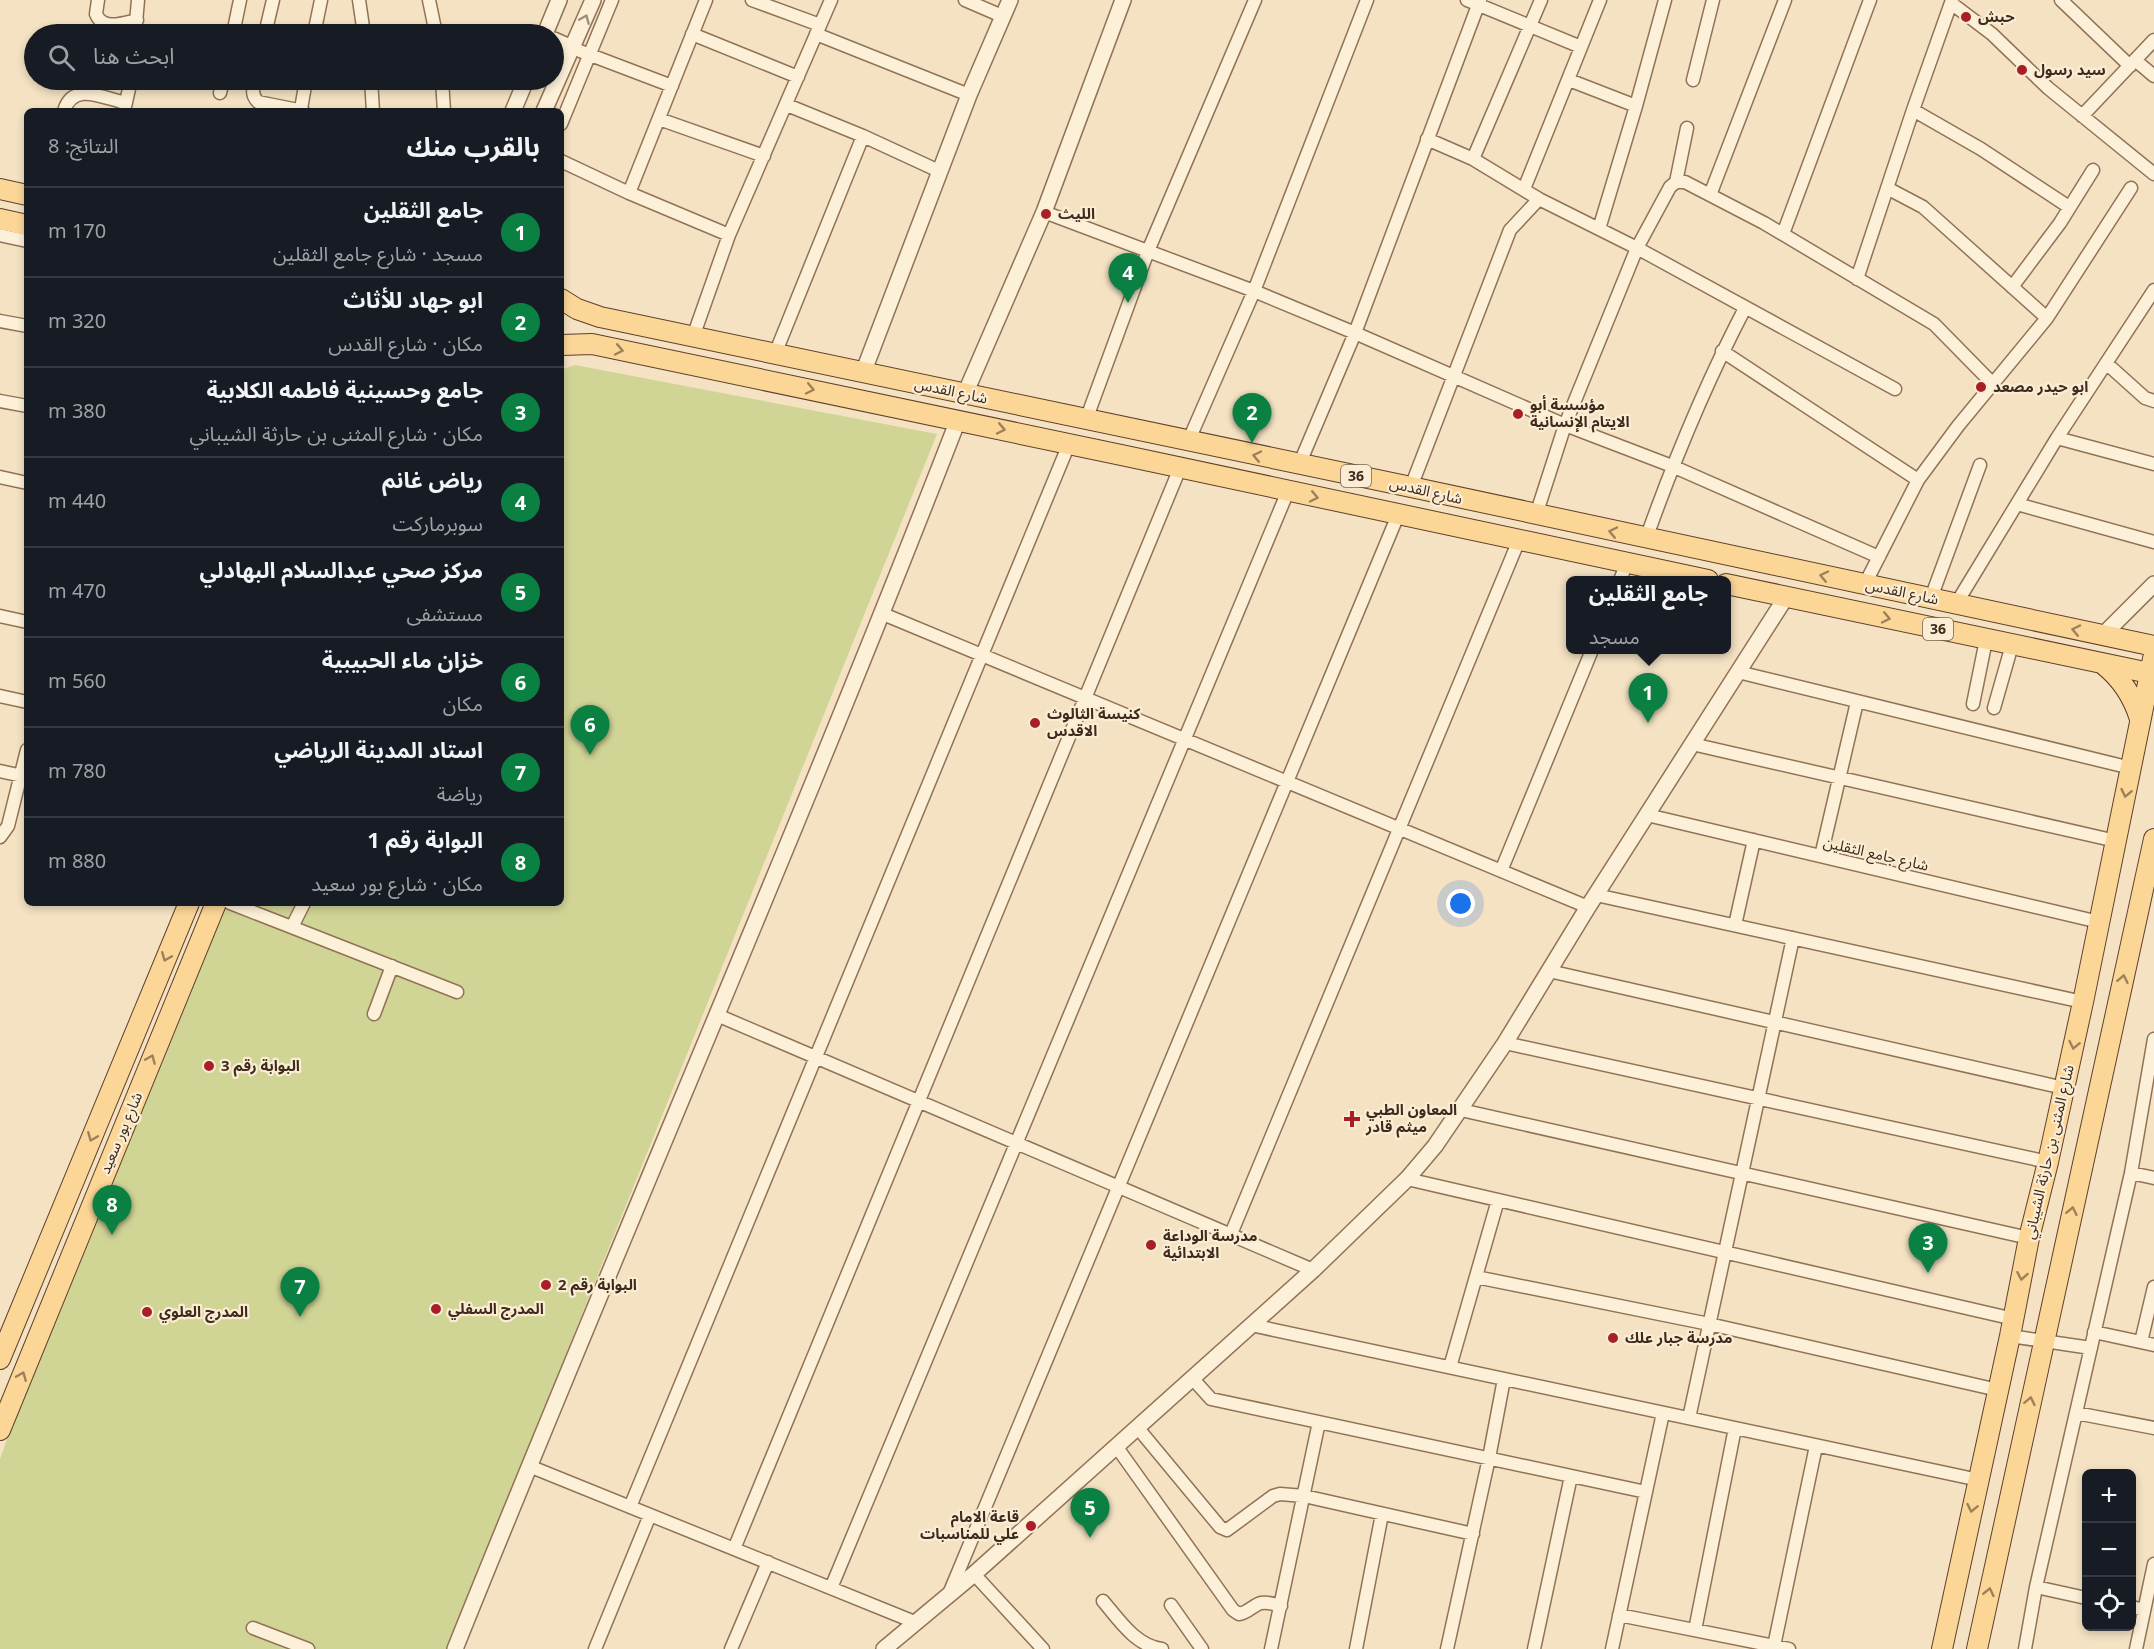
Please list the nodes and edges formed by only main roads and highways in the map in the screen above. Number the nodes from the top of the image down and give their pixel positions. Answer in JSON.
{"nodes":[{"id":1,"x":0,"y":189,"type":"edge"},
{"id":2,"x":24,"y":194,"type":"edge"},
{"id":3,"x":0,"y":219,"type":"edge"},
{"id":4,"x":24,"y":224,"type":"edge"},
{"id":5,"x":564,"y":301,"type":"edge"},
{"id":6,"x":564,"y":345,"type":"edge"},
{"id":7,"x":1128,"y":429,"type":"junction"},
{"id":8,"x":1156,"y":434,"type":"junction"},
{"id":9,"x":1134,"y":457,"type":"junction"},
{"id":10,"x":1470,"y":501,"type":"junction"},
{"id":11,"x":1464,"y":528,"type":"junction"},
{"id":12,"x":1623,"y":572,"type":"edge"},
{"id":13,"x":1666,"y":576,"type":"edge"},
{"id":14,"x":1731,"y":585,"type":"edge"},
{"id":15,"x":2154,"y":646,"type":"edge"},
{"id":16,"x":2154,"y":654,"type":"edge"},
{"id":17,"x":2101,"y":662,"type":"junction"},
{"id":18,"x":2152,"y":674,"type":"edge"},
{"id":19,"x":2140,"y":719,"type":"junction"},
{"id":20,"x":2154,"y":839,"type":"edge"},
{"id":21,"x":188,"y":906,"type":"edge"},
{"id":22,"x":215,"y":906,"type":"edge"},
{"id":23,"x":0,"y":1359,"type":"edge"},
{"id":24,"x":0,"y":1430,"type":"edge"},
{"id":25,"x":1941,"y":1649,"type":"edge"},
{"id":26,"x":1977,"y":1649,"type":"edge"}],
"edges":[{"from":1,"to":2,"type":"main road"},
{"from":3,"to":4,"type":"main road"},
{"from":5,"to":7,"type":"main road","name":"شارع القدس","number":"36"},
{"from":6,"to":9,"type":"main road","name":"شارع القدس","number":"36","one_way":true},
{"from":7,"to":8,"type":"main road","name":"شارع القدس","number":"36"},
{"from":7,"to":9,"type":"main road"},
{"from":8,"to":9,"type":"main road"},
{"from":10,"to":8,"type":"main road","name":"شارع القدس","number":"36","one_way":true},
{"from":9,"to":11,"type":"main road","name":"شارع القدس","number":"36","one_way":true},
{"from":10,"to":11,"type":"main road"},
{"from":15,"to":10,"type":"main road","name":"شارع القدس","number":"36","one_way":true},
{"from":11,"to":12,"type":"main road","name":"شارع القدس","number":"36"},
{"from":12,"to":13,"type":"main road","name":"شارع القدس","number":"36"},
{"from":14,"to":17,"type":"main road","name":"شارع القدس","number":"36","one_way":true},
{"from":16,"to":18,"type":"main road","name":"شارع المثنى بن حارثة الشيباني"},
{"from":17,"to":18,"type":"main road","name":"شارع القدس","number":"36"},
{"from":17,"to":19,"type":"main road"},
{"from":18,"to":19,"type":"main road","name":"شارع المثنى بن حارثة الشيباني"},
{"from":19,"to":25,"type":"main road","name":"شارع المثنى بن حارثة الشيباني","one_way":true},
{"from":26,"to":20,"type":"main road","one_way":true},
{"from":21,"to":23,"type":"main road","name":"شارع بور سعيد","one_way":true},
{"from":24,"to":22,"type":"main road","name":"شارع بور سعيد","one_way":true}]}
